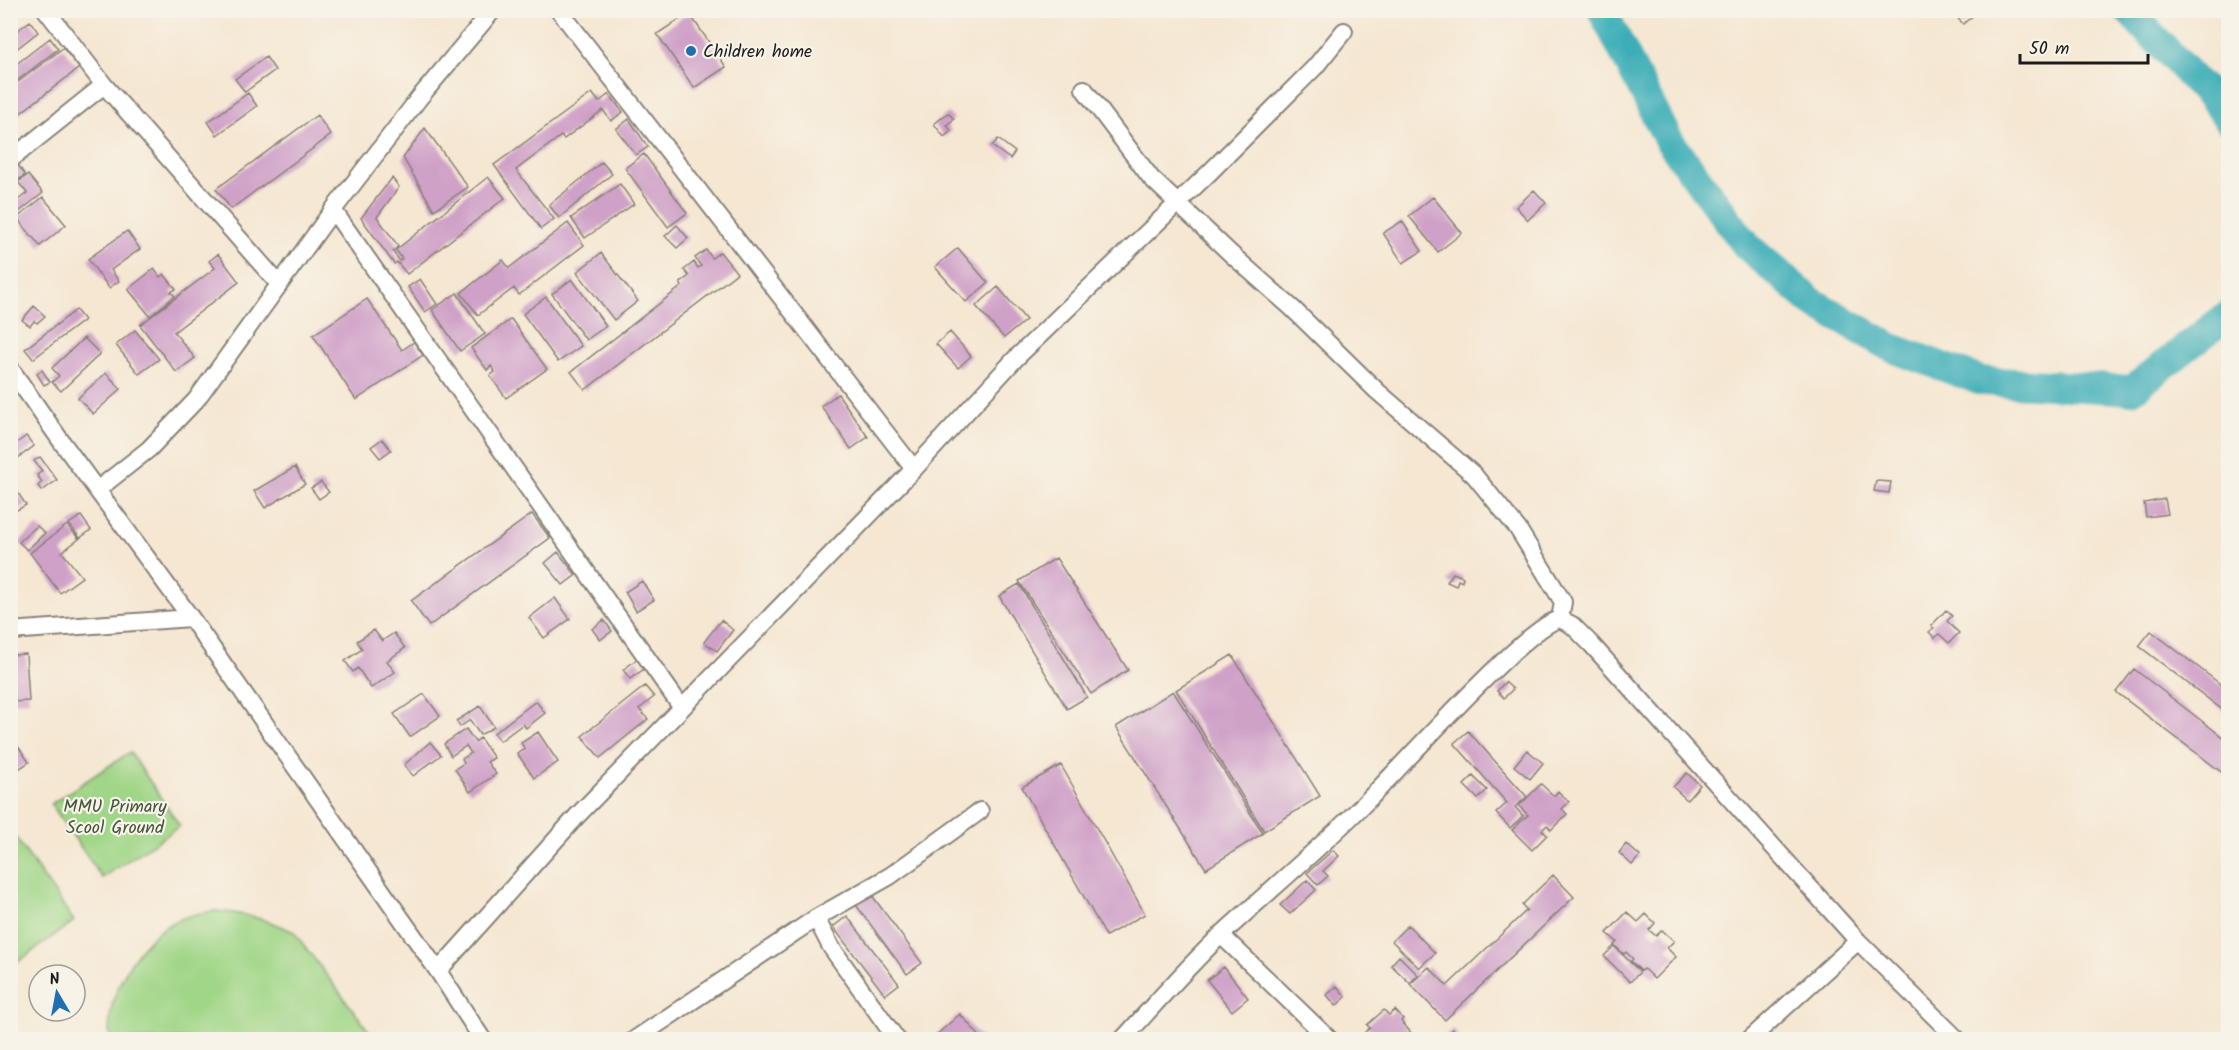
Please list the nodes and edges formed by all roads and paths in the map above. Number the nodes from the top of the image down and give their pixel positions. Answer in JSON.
{"nodes":[{"id":1,"x":46,"y":10,"type":"edge"},
{"id":2,"x":493,"y":10,"type":"edge"},
{"id":3,"x":559,"y":10,"type":"edge"},
{"id":4,"x":1344,"y":32,"type":"dead end"},
{"id":5,"x":104,"y":85,"type":"junction"},
{"id":6,"x":1083,"y":89,"type":"dead end"},
{"id":7,"x":10,"y":160,"type":"edge"},
{"id":8,"x":1177,"y":203,"type":"junction"},
{"id":9,"x":333,"y":210,"type":"junction"},
{"id":10,"x":279,"y":284,"type":"junction"},
{"id":11,"x":10,"y":368,"type":"edge"},
{"id":12,"x":914,"y":469,"type":"junction"},
{"id":13,"x":97,"y":490,"type":"junction"},
{"id":14,"x":191,"y":618,"type":"junction"},
{"id":15,"x":1560,"y":619,"type":"junction"},
{"id":16,"x":10,"y":630,"type":"edge"},
{"id":17,"x":682,"y":708,"type":"junction"},
{"id":18,"x":980,"y":811,"type":"dead end"},
{"id":19,"x":816,"y":918,"type":"junction"},
{"id":20,"x":1221,"y":935,"type":"junction"},
{"id":21,"x":1858,"y":941,"type":"junction"},
{"id":22,"x":438,"y":971,"type":"junction"},
{"id":23,"x":483,"y":1040,"type":"edge"},
{"id":24,"x":634,"y":1040,"type":"edge"},
{"id":25,"x":897,"y":1040,"type":"edge"},
{"id":26,"x":1122,"y":1040,"type":"edge"},
{"id":27,"x":1330,"y":1040,"type":"edge"},
{"id":28,"x":1749,"y":1040,"type":"edge"},
{"id":29,"x":1958,"y":1040,"type":"edge"}],
"edges":[{"from":1,"to":5,"type":"street"},
{"from":2,"to":9,"type":"street"},
{"from":3,"to":12,"type":"street"},
{"from":4,"to":8,"type":"street"},
{"from":5,"to":7,"type":"street"},
{"from":5,"to":10,"type":"street"},
{"from":6,"to":8,"type":"street"},
{"from":8,"to":12,"type":"street"},
{"from":8,"to":15,"type":"street"},
{"from":9,"to":10,"type":"street"},
{"from":9,"to":17,"type":"street"},
{"from":10,"to":13,"type":"street"},
{"from":11,"to":13,"type":"street"},
{"from":12,"to":17,"type":"street"},
{"from":13,"to":14,"type":"street"},
{"from":14,"to":16,"type":"street"},
{"from":14,"to":22,"type":"street"},
{"from":15,"to":20,"type":"street"},
{"from":15,"to":21,"type":"street"},
{"from":17,"to":22,"type":"street"},
{"from":18,"to":19,"type":"street"},
{"from":19,"to":24,"type":"street"},
{"from":19,"to":25,"type":"street"},
{"from":20,"to":26,"type":"street"},
{"from":20,"to":27,"type":"street"},
{"from":21,"to":28,"type":"street"},
{"from":21,"to":29,"type":"street"},
{"from":22,"to":23,"type":"street"}]}
